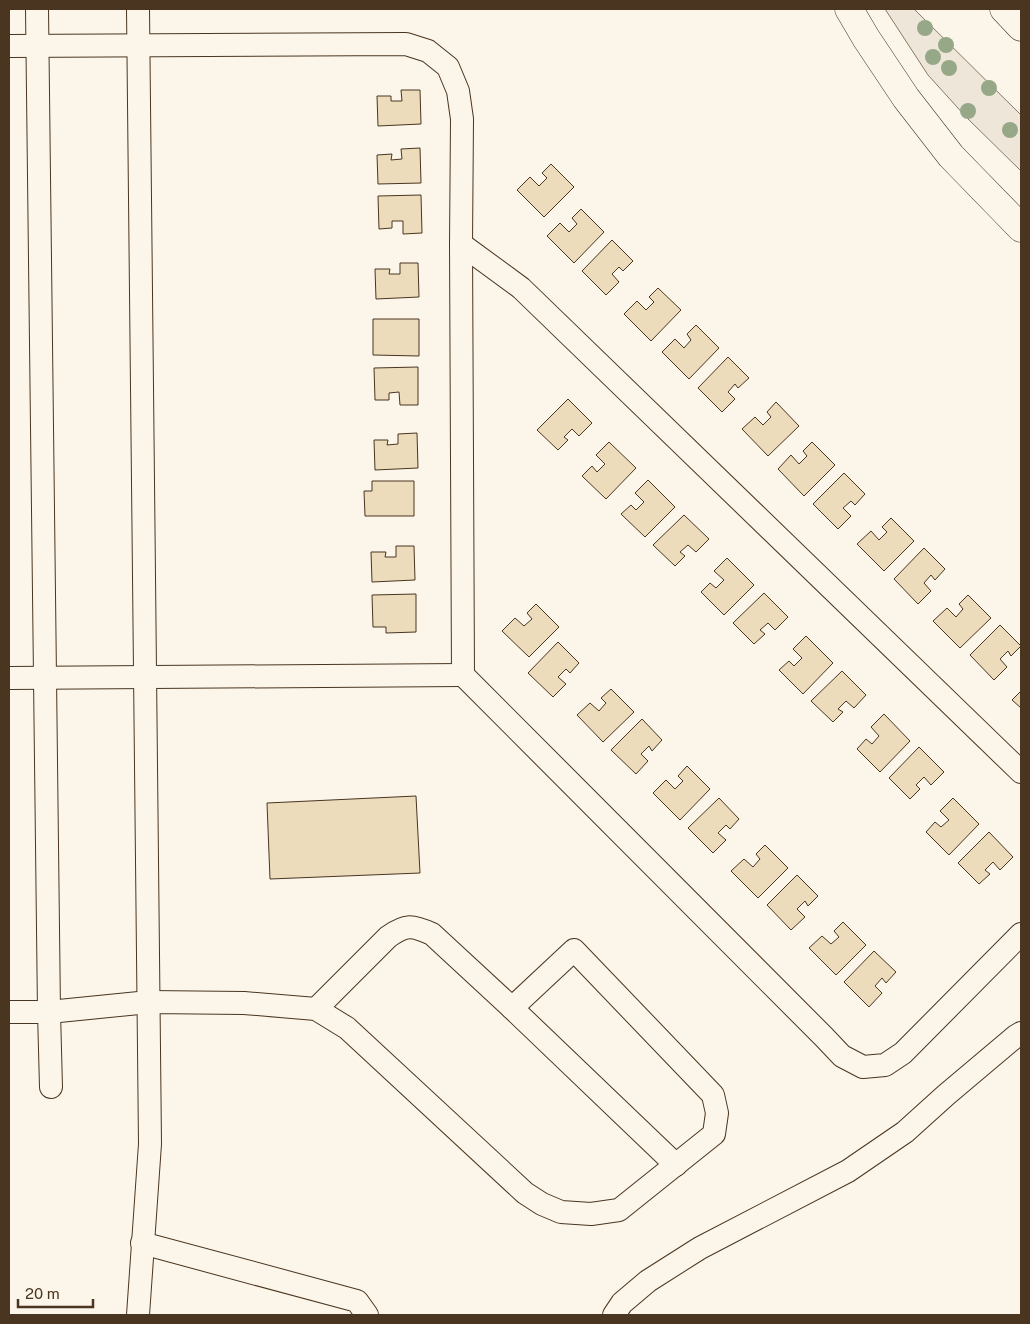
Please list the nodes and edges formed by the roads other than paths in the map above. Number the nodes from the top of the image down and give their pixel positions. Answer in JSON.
{"nodes":[{"id":1,"x":37,"y":9,"type":"edge"},
{"id":2,"x":138,"y":9,"type":"edge"},
{"id":3,"x":849,"y":9,"type":"edge"},
{"id":4,"x":1004,"y":9,"type":"edge"},
{"id":5,"x":1021,"y":27,"type":"edge"},
{"id":6,"x":139,"y":45,"type":"junction"},
{"id":7,"x":9,"y":46,"type":"edge"},
{"id":8,"x":38,"y":46,"type":"junction"},
{"id":9,"x":1021,"y":228,"type":"edge"},
{"id":10,"x":461,"y":244,"type":"junction"},
{"id":11,"x":463,"y":675,"type":"junction"},
{"id":12,"x":146,"y":677,"type":"junction"},
{"id":13,"x":9,"y":678,"type":"edge"},
{"id":14,"x":45,"y":678,"type":"junction"},
{"id":15,"x":1021,"y":772,"type":"edge"},
{"id":16,"x":1021,"y":934,"type":"edge"},
{"id":17,"x":149,"y":1002,"type":"junction"},
{"id":18,"x":512,"y":1008,"type":"junction"},
{"id":19,"x":316,"y":1009,"type":"junction"},
{"id":20,"x":9,"y":1012,"type":"edge"},
{"id":21,"x":49,"y":1012,"type":"junction"},
{"id":22,"x":1021,"y":1033,"type":"edge"},
{"id":23,"x":50,"y":1087,"type":"dead end"},
{"id":24,"x":676,"y":1165,"type":"junction"},
{"id":25,"x":142,"y":1243,"type":"junction"},
{"id":26,"x":138,"y":1315,"type":"edge"},
{"id":27,"x":368,"y":1315,"type":"edge"},
{"id":28,"x":614,"y":1315,"type":"edge"}],
"edges":[{"from":1,"to":8,"type":"street"},
{"from":2,"to":6,"type":"street"},
{"from":3,"to":9,"type":"highway"},
{"from":4,"to":5,"type":"highway"},
{"from":6,"to":8,"type":"street"},
{"from":6,"to":10,"type":"street"},
{"from":6,"to":12,"type":"street"},
{"from":7,"to":8,"type":"street"},
{"from":8,"to":14,"type":"street"},
{"from":10,"to":11,"type":"street"},
{"from":10,"to":15,"type":"street"},
{"from":11,"to":12,"type":"street"},
{"from":11,"to":16,"type":"street"},
{"from":12,"to":14,"type":"street"},
{"from":12,"to":17,"type":"street"},
{"from":13,"to":14,"type":"street"},
{"from":14,"to":21,"type":"street"},
{"from":17,"to":19,"type":"street"},
{"from":17,"to":21,"type":"street"},
{"from":17,"to":25,"type":"street"},
{"from":18,"to":19,"type":"street"},
{"from":18,"to":24,"type":"street"},
{"from":18,"to":24,"type":"street"},
{"from":19,"to":24,"type":"street"},
{"from":20,"to":21,"type":"street"},
{"from":21,"to":23,"type":"street"},
{"from":22,"to":28,"type":"street"},
{"from":25,"to":26,"type":"street"},
{"from":25,"to":27,"type":"street"}]}
